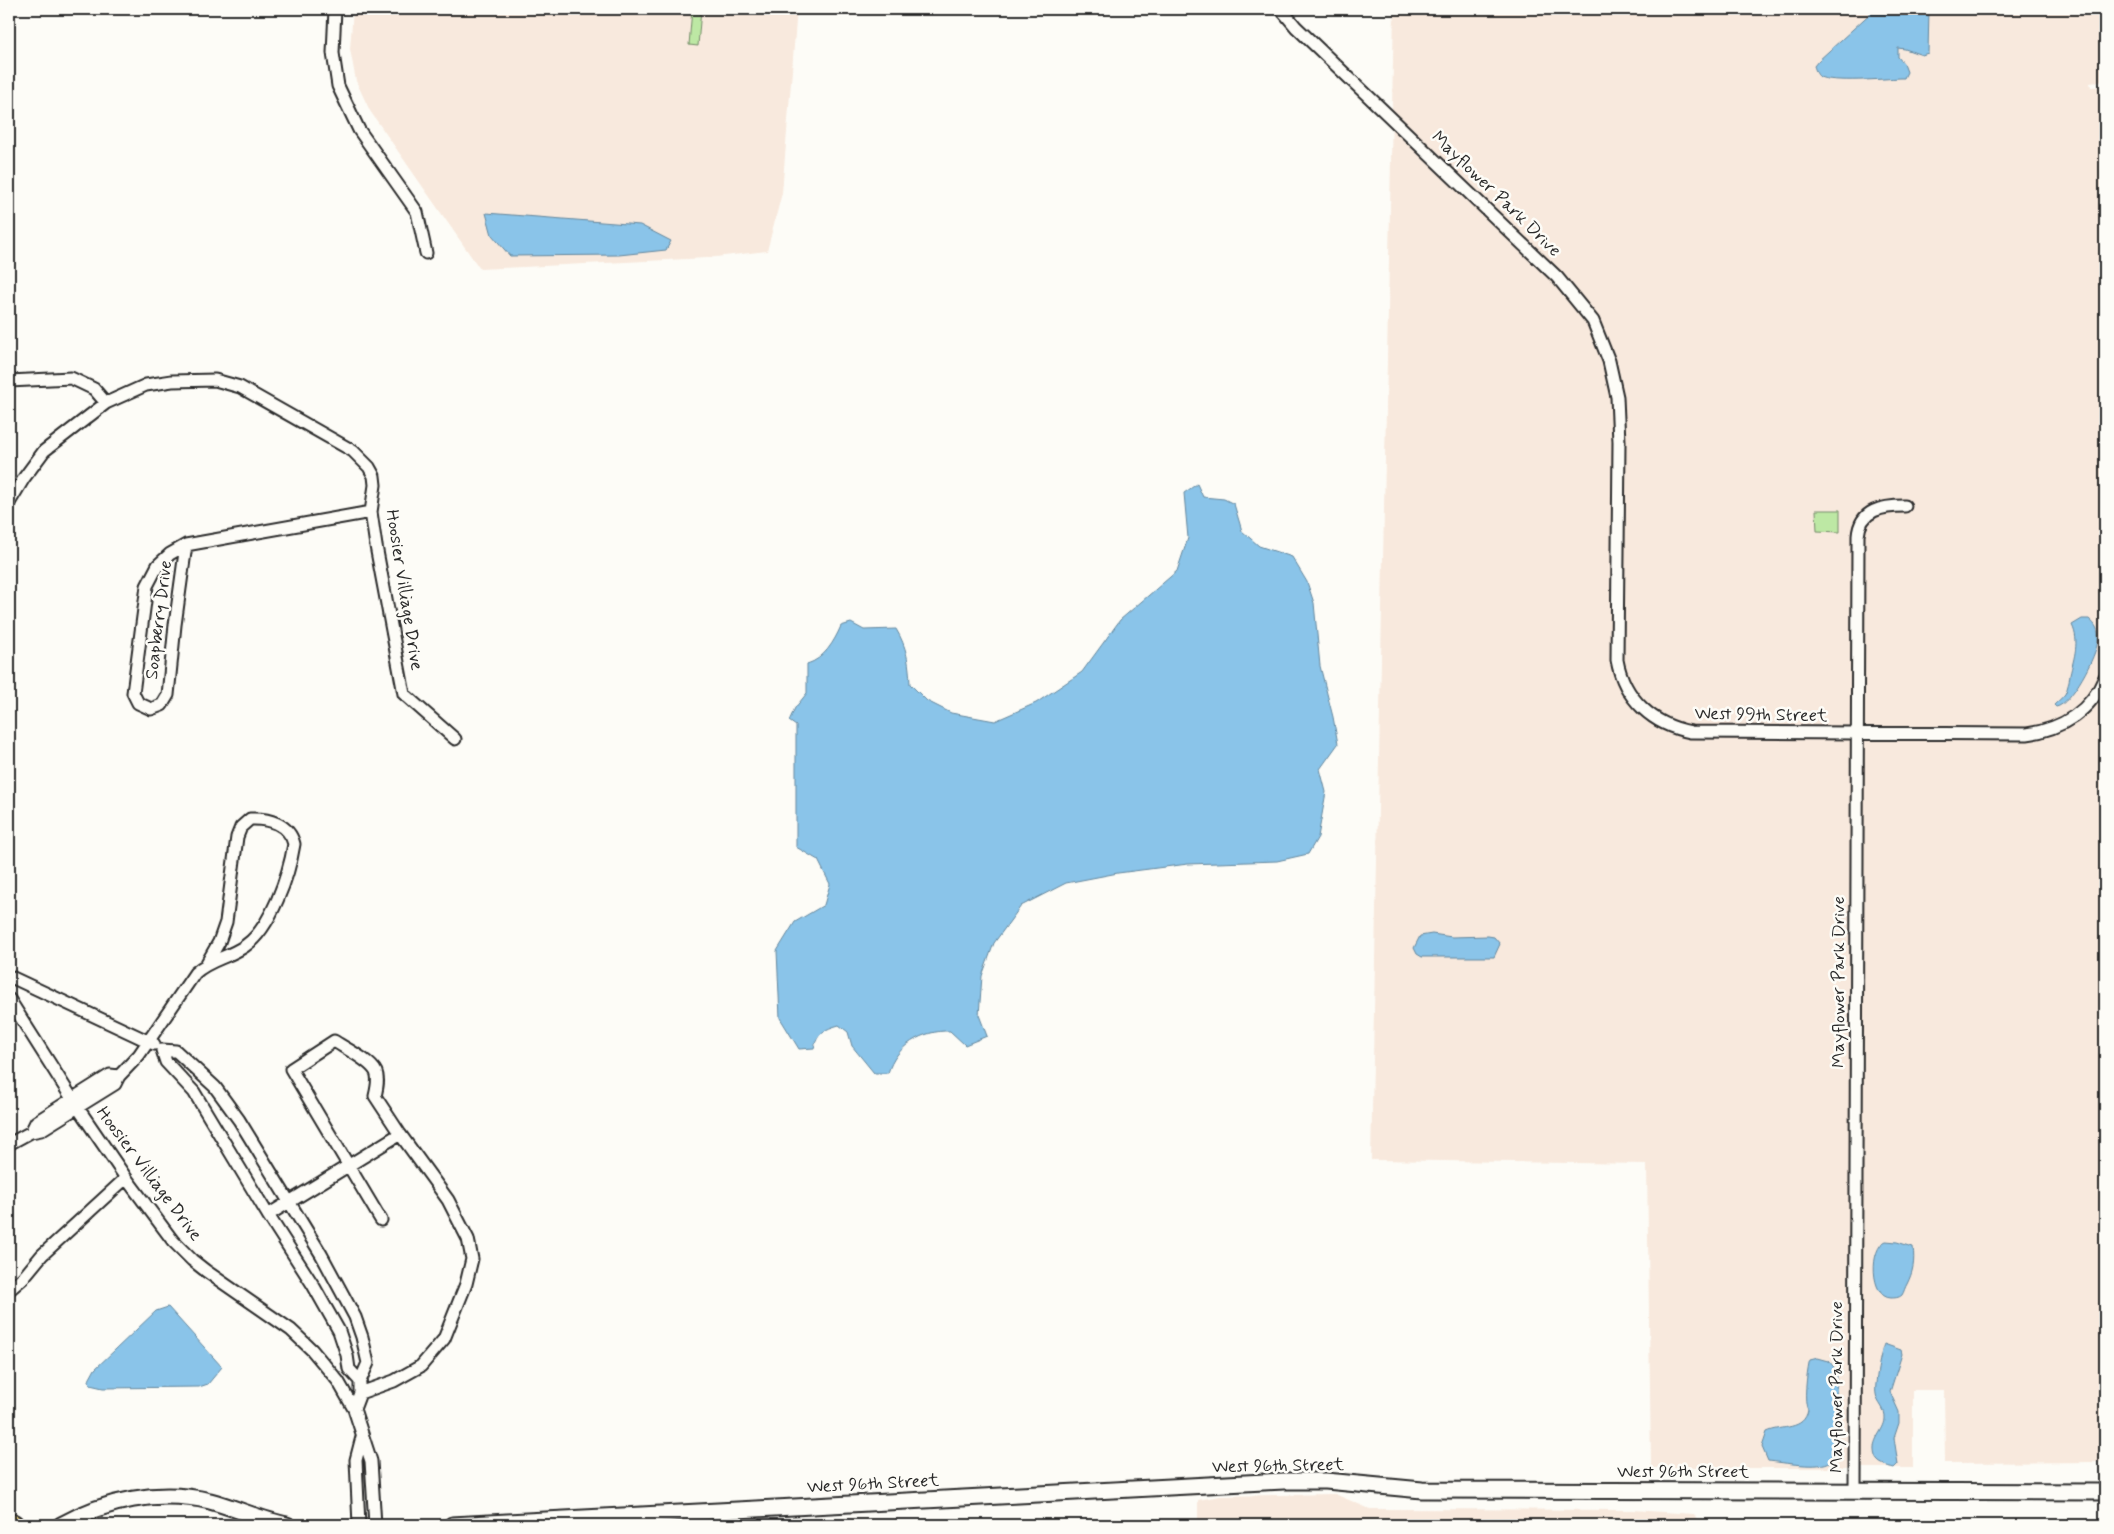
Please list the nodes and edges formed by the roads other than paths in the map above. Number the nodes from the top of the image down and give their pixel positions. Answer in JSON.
{"nodes":[{"id":1,"x":335,"y":9,"type":"edge"},
{"id":2,"x":1281,"y":9,"type":"edge"},
{"id":3,"x":426,"y":253,"type":"dead end"},
{"id":4,"x":9,"y":381,"type":"edge"},
{"id":5,"x":106,"y":403,"type":"junction"},
{"id":6,"x":1619,"y":442,"type":"joint"},
{"id":7,"x":9,"y":503,"type":"edge"},
{"id":8,"x":1905,"y":506,"type":"dead end"},
{"id":9,"x":371,"y":512,"type":"junction"},
{"id":10,"x":186,"y":545,"type":"junction"},
{"id":11,"x":2105,"y":677,"type":"edge"},
{"id":12,"x":1858,"y":734,"type":"junction"},
{"id":13,"x":455,"y":739,"type":"dead end"},
{"id":14,"x":207,"y":963,"type":"junction"},
{"id":15,"x":9,"y":976,"type":"edge"},
{"id":16,"x":9,"y":999,"type":"edge"},
{"id":17,"x":148,"y":1041,"type":"junction"},
{"id":18,"x":162,"y":1050,"type":"junction"},
{"id":19,"x":75,"y":1104,"type":"junction"},
{"id":20,"x":400,"y":1134,"type":"junction"},
{"id":21,"x":9,"y":1144,"type":"edge"},
{"id":22,"x":348,"y":1166,"type":"junction"},
{"id":23,"x":126,"y":1178,"type":"junction"},
{"id":24,"x":288,"y":1202,"type":"junction"},
{"id":25,"x":268,"y":1215,"type":"junction"},
{"id":26,"x":381,"y":1220,"type":"dead end"},
{"id":27,"x":9,"y":1290,"type":"edge"},
{"id":28,"x":360,"y":1381,"type":"junction"},
{"id":29,"x":360,"y":1393,"type":"junction"},
{"id":30,"x":354,"y":1409,"type":"junction"},
{"id":31,"x":362,"y":1435,"type":"junction"},
{"id":32,"x":1855,"y":1491,"type":"junction"},
{"id":33,"x":2105,"y":1492,"type":"edge"},
{"id":34,"x":9,"y":1524,"type":"edge"},
{"id":35,"x":13,"y":1525,"type":"edge"},
{"id":36,"x":61,"y":1525,"type":"edge"},
{"id":37,"x":287,"y":1525,"type":"edge"},
{"id":38,"x":358,"y":1525,"type":"edge"},
{"id":39,"x":375,"y":1525,"type":"edge"},
{"id":40,"x":452,"y":1525,"type":"edge"}],
"edges":[{"from":1,"to":3,"type":"street"},
{"from":2,"to":6,"type":"street","name":"Mayflower Park Drive"},
{"from":4,"to":5,"type":"street"},
{"from":5,"to":7,"type":"street","name":"Hoosier Villiage Drive"},
{"from":5,"to":9,"type":"street","name":"Hoosier Villiage Drive"},
{"from":6,"to":12,"type":"street","name":"West 99th Street"},
{"from":8,"to":12,"type":"street","name":"Mayflower Park Drive"},
{"from":9,"to":10,"type":"street","name":"Soapberry Drive"},
{"from":9,"to":13,"type":"street","name":"Hoosier Villiage Drive"},
{"from":10,"to":10,"type":"street","name":"Soapberry Drive"},
{"from":11,"to":12,"type":"street","name":"West 99th Street"},
{"from":12,"to":32,"type":"street","name":"Mayflower Park Drive"},
{"from":14,"to":14,"type":"street"},
{"from":14,"to":17,"type":"street"},
{"from":15,"to":17,"type":"street"},
{"from":16,"to":19,"type":"street","name":"Hoosier Villiage Drive"},
{"from":17,"to":18,"type":"street"},
{"from":17,"to":19,"type":"street"},
{"from":18,"to":24,"type":"street"},
{"from":18,"to":25,"type":"street"},
{"from":19,"to":21,"type":"street"},
{"from":19,"to":23,"type":"street","name":"Hoosier Villiage Drive"},
{"from":20,"to":22,"type":"street"},
{"from":20,"to":22,"type":"street"},
{"from":20,"to":29,"type":"street"},
{"from":22,"to":24,"type":"street"},
{"from":22,"to":26,"type":"street"},
{"from":23,"to":27,"type":"street"},
{"from":23,"to":30,"type":"street","name":"Hoosier Villiage Drive"},
{"from":24,"to":25,"type":"street"},
{"from":24,"to":28,"type":"street"},
{"from":25,"to":28,"type":"street"},
{"from":28,"to":29,"type":"street"},
{"from":29,"to":30,"type":"street"},
{"from":30,"to":31,"type":"street","name":"Hoosier Villiage Drive"},
{"from":31,"to":38,"type":"street"},
{"from":31,"to":39,"type":"street","name":"Hoosier Villiage Drive"},
{"from":32,"to":33,"type":"street","name":"West 96th Street"},
{"from":32,"to":40,"type":"street","name":"West 96th Street"},
{"from":34,"to":35,"type":"highway"},
{"from":36,"to":37,"type":"street"}]}
